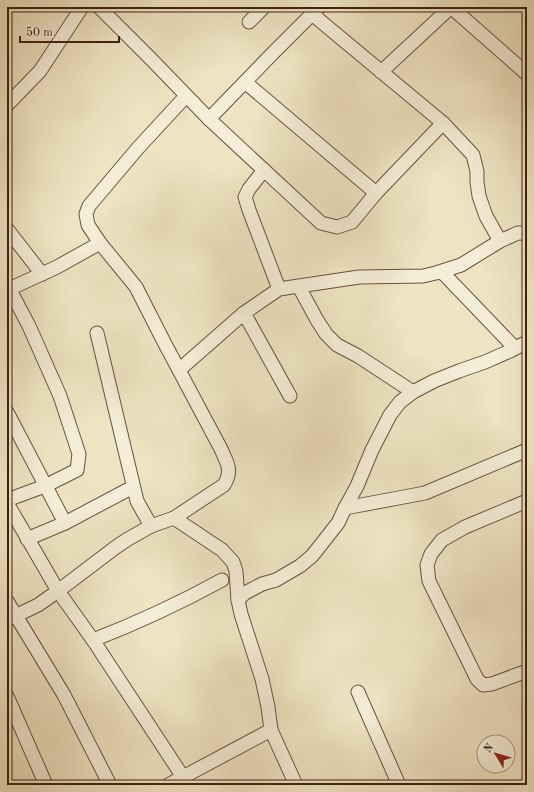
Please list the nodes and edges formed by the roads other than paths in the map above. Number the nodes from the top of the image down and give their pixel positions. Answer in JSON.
{"nodes":[{"id":1,"x":82,"y":7,"type":"edge"},
{"id":2,"x":99,"y":7,"type":"edge"},
{"id":3,"x":264,"y":7,"type":"edge"},
{"id":4,"x":451,"y":7,"type":"edge"},
{"id":5,"x":315,"y":10,"type":"edge"},
{"id":6,"x":249,"y":22,"type":"dead end"},
{"id":7,"x":381,"y":72,"type":"junction"},
{"id":8,"x":527,"y":74,"type":"edge"},
{"id":9,"x":245,"y":82,"type":"junction"},
{"id":10,"x":186,"y":96,"type":"junction"},
{"id":11,"x":7,"y":105,"type":"edge"},
{"id":12,"x":209,"y":119,"type":"junction"},
{"id":13,"x":443,"y":123,"type":"junction"},
{"id":14,"x":264,"y":170,"type":"junction"},
{"id":15,"x":376,"y":193,"type":"junction"},
{"id":16,"x":7,"y":229,"type":"edge"},
{"id":17,"x":527,"y":235,"type":"edge"},
{"id":18,"x":500,"y":241,"type":"junction"},
{"id":19,"x":100,"y":243,"type":"junction"},
{"id":20,"x":442,"y":272,"type":"junction"},
{"id":21,"x":42,"y":274,"type":"junction"},
{"id":22,"x":299,"y":287,"type":"junction"},
{"id":23,"x":8,"y":289,"type":"edge"},
{"id":24,"x":279,"y":289,"type":"junction"},
{"id":25,"x":244,"y":313,"type":"junction"},
{"id":26,"x":97,"y":333,"type":"dead end"},
{"id":27,"x":527,"y":342,"type":"edge"},
{"id":28,"x":515,"y":348,"type":"junction"},
{"id":29,"x":179,"y":370,"type":"junction"},
{"id":30,"x":412,"y":392,"type":"junction"},
{"id":31,"x":290,"y":396,"type":"dead end"},
{"id":32,"x":7,"y":412,"type":"edge"},
{"id":33,"x":527,"y":450,"type":"edge"},
{"id":34,"x":45,"y":486,"type":"junction"},
{"id":35,"x":133,"y":487,"type":"junction"},
{"id":36,"x":7,"y":500,"type":"edge"},
{"id":37,"x":527,"y":501,"type":"edge"},
{"id":38,"x":7,"y":503,"type":"edge"},
{"id":39,"x":345,"y":508,"type":"junction"},
{"id":40,"x":174,"y":518,"type":"junction"},
{"id":41,"x":65,"y":523,"type":"junction"},
{"id":42,"x":151,"y":526,"type":"junction"},
{"id":43,"x":27,"y":539,"type":"junction"},
{"id":44,"x":222,"y":580,"type":"dead end"},
{"id":45,"x":58,"y":591,"type":"junction"},
{"id":46,"x":7,"y":600,"type":"edge"},
{"id":47,"x":238,"y":600,"type":"junction"},
{"id":48,"x":12,"y":617,"type":"edge"},
{"id":49,"x":93,"y":640,"type":"junction"},
{"id":50,"x":527,"y":671,"type":"edge"},
{"id":51,"x":358,"y":692,"type":"dead end"},
{"id":52,"x":7,"y":696,"type":"edge"},
{"id":53,"x":271,"y":730,"type":"junction"},
{"id":54,"x":183,"y":777,"type":"junction"},
{"id":55,"x":46,"y":785,"type":"edge"},
{"id":56,"x":110,"y":785,"type":"edge"},
{"id":57,"x":168,"y":785,"type":"edge"},
{"id":58,"x":296,"y":785,"type":"edge"},
{"id":59,"x":399,"y":785,"type":"edge"}],
"edges":[{"from":1,"to":11,"type":"street"},
{"from":2,"to":10,"type":"street"},
{"from":3,"to":6,"type":"street"},
{"from":4,"to":7,"type":"street"},
{"from":4,"to":8,"type":"street"},
{"from":5,"to":7,"type":"street"},
{"from":5,"to":9,"type":"street"},
{"from":7,"to":13,"type":"street"},
{"from":9,"to":12,"type":"street"},
{"from":9,"to":15,"type":"street"},
{"from":10,"to":12,"type":"street"},
{"from":10,"to":19,"type":"street"},
{"from":12,"to":14,"type":"street"},
{"from":13,"to":15,"type":"street"},
{"from":13,"to":18,"type":"street"},
{"from":14,"to":15,"type":"street"},
{"from":14,"to":24,"type":"street"},
{"from":16,"to":21,"type":"street"},
{"from":17,"to":18,"type":"street"},
{"from":18,"to":20,"type":"street"},
{"from":19,"to":21,"type":"street"},
{"from":19,"to":29,"type":"street"},
{"from":20,"to":22,"type":"street"},
{"from":20,"to":28,"type":"street"},
{"from":21,"to":23,"type":"street"},
{"from":22,"to":24,"type":"street"},
{"from":22,"to":30,"type":"street"},
{"from":23,"to":34,"type":"street"},
{"from":24,"to":25,"type":"street"},
{"from":25,"to":29,"type":"street"},
{"from":25,"to":31,"type":"street"},
{"from":26,"to":35,"type":"street"},
{"from":27,"to":28,"type":"street"},
{"from":28,"to":30,"type":"street"},
{"from":29,"to":40,"type":"street"},
{"from":30,"to":39,"type":"street"},
{"from":32,"to":34,"type":"street"},
{"from":33,"to":39,"type":"street"},
{"from":34,"to":36,"type":"street"},
{"from":34,"to":41,"type":"street"},
{"from":35,"to":41,"type":"street"},
{"from":35,"to":42,"type":"street"},
{"from":37,"to":50,"type":"street"},
{"from":38,"to":43,"type":"street"},
{"from":39,"to":47,"type":"street"},
{"from":40,"to":42,"type":"street"},
{"from":40,"to":47,"type":"street"},
{"from":41,"to":43,"type":"street"},
{"from":42,"to":45,"type":"street"},
{"from":43,"to":45,"type":"street"},
{"from":44,"to":49,"type":"street"},
{"from":45,"to":48,"type":"street"},
{"from":45,"to":49,"type":"street"},
{"from":46,"to":48,"type":"street"},
{"from":47,"to":53,"type":"street"},
{"from":48,"to":56,"type":"street"},
{"from":49,"to":54,"type":"street"},
{"from":51,"to":59,"type":"street"},
{"from":52,"to":55,"type":"street"},
{"from":53,"to":54,"type":"street"},
{"from":53,"to":58,"type":"street"},
{"from":54,"to":57,"type":"street"}]}
